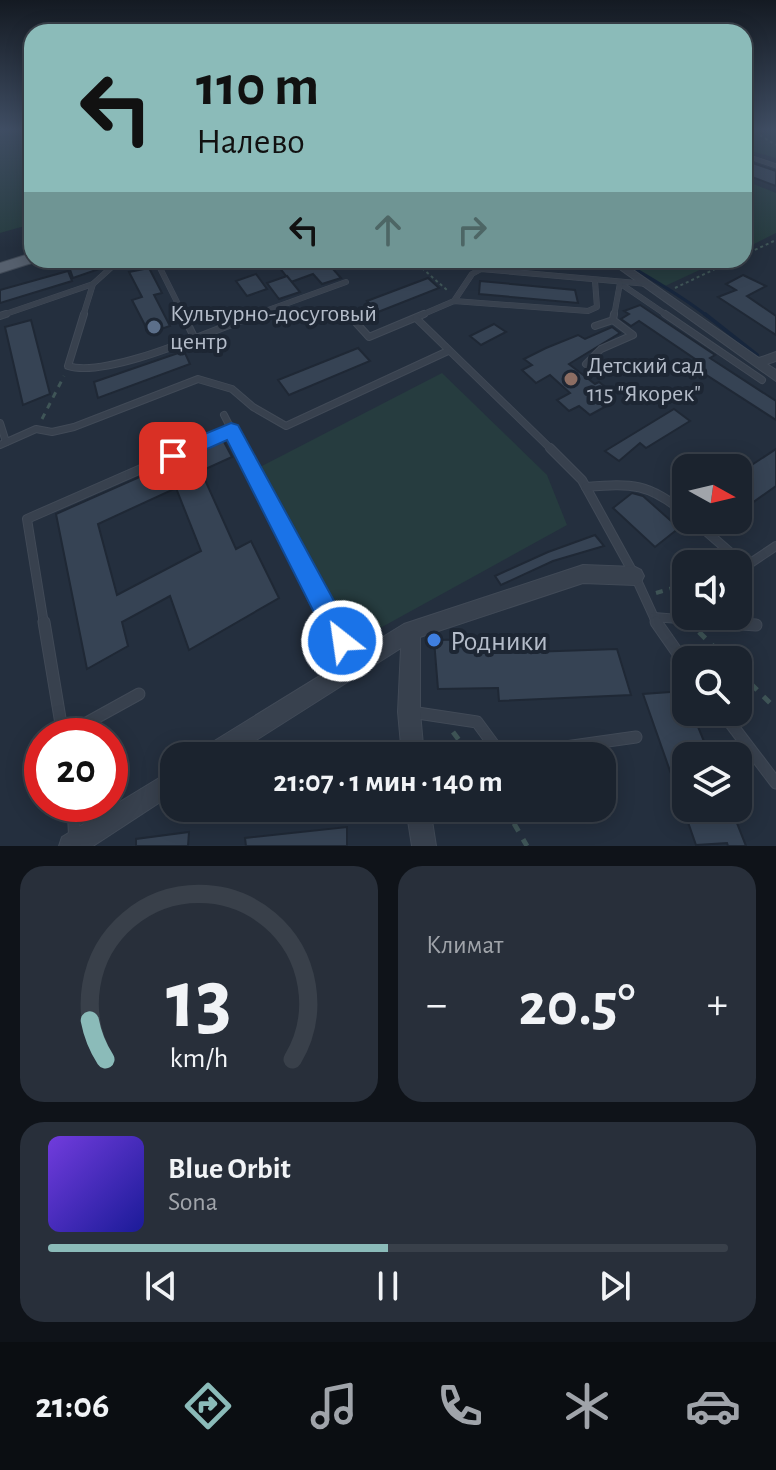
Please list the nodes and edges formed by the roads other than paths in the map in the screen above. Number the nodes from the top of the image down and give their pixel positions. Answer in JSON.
{"nodes":[{"id":1,"x":24,"y":260,"type":"edge"},
{"id":2,"x":0,"y":268,"type":"edge"},
{"id":3,"x":108,"y":268,"type":"edge"},
{"id":4,"x":160,"y":268,"type":"edge"},
{"id":5,"x":624,"y":268,"type":"edge"},
{"id":6,"x":481,"y":269,"type":"joint"},
{"id":7,"x":595,"y":281,"type":"junction"},
{"id":8,"x":346,"y":282,"type":"dead end"},
{"id":9,"x":620,"y":283,"type":"junction"},
{"id":10,"x":93,"y":284,"type":"junction"},
{"id":11,"x":648,"y":284,"type":"junction"},
{"id":12,"x":454,"y":301,"type":"junction"},
{"id":13,"x":349,"y":315,"type":"dead end"},
{"id":14,"x":0,"y":316,"type":"edge"},
{"id":15,"x":416,"y":318,"type":"junction"},
{"id":16,"x":613,"y":320,"type":"junction"},
{"id":17,"x":595,"y":326,"type":"dead end"},
{"id":18,"x":194,"y":337,"type":"junction"},
{"id":19,"x":448,"y":351,"type":"junction"},
{"id":20,"x":776,"y":356,"type":"edge"},
{"id":21,"x":759,"y":362,"type":"junction"},
{"id":22,"x":586,"y":364,"type":"dead end"},
{"id":23,"x":776,"y":376,"type":"edge"},
{"id":24,"x":762,"y":380,"type":"dead end"},
{"id":25,"x":224,"y":415,"type":"dead end"},
{"id":26,"x":0,"y":423,"type":"edge"},
{"id":27,"x":231,"y":430,"type":"junction"},
{"id":28,"x":3,"y":444,"type":"edge"},
{"id":29,"x":586,"y":487,"type":"junction"},
{"id":30,"x":672,"y":502,"type":"edge"},
{"id":31,"x":709,"y":534,"type":"edge"},
{"id":32,"x":776,"y":546,"type":"edge"},
{"id":33,"x":635,"y":576,"type":"junction"},
{"id":34,"x":654,"y":617,"type":"junction"},
{"id":35,"x":756,"y":625,"type":"dead end"},
{"id":36,"x":411,"y":631,"type":"junction"},
{"id":37,"x":672,"y":647,"type":"edge"},
{"id":38,"x":355,"y":663,"type":"junction"},
{"id":39,"x":139,"y":694,"type":"dead end"},
{"id":40,"x":409,"y":712,"type":"junction"},
{"id":41,"x":60,"y":718,"type":"edge"},
{"id":42,"x":96,"y":718,"type":"edge"},
{"id":43,"x":733,"y":726,"type":"edge"},
{"id":44,"x":636,"y":737,"type":"dead end"},
{"id":45,"x":233,"y":742,"type":"edge"},
{"id":46,"x":412,"y":742,"type":"edge"},
{"id":47,"x":776,"y":783,"type":"edge"},
{"id":48,"x":160,"y":789,"type":"edge"},
{"id":49,"x":73,"y":822,"type":"edge"},
{"id":50,"x":420,"y":822,"type":"edge"},
{"id":51,"x":74,"y":845,"type":"edge"},
{"id":52,"x":424,"y":846,"type":"edge"}],
"edges":[{"from":1,"to":2,"type":"main road"},
{"from":3,"to":10,"type":"lane"},
{"from":4,"to":18,"type":"lane"},
{"from":5,"to":11,"type":"street"},
{"from":6,"to":7,"type":"lane"},
{"from":6,"to":12,"type":"lane"},
{"from":7,"to":9,"type":"lane"},
{"from":7,"to":12,"type":"lane"},
{"from":8,"to":18,"type":"lane"},
{"from":9,"to":11,"type":"lane"},
{"from":9,"to":16,"type":"lane"},
{"from":9,"to":24,"type":"lane"},
{"from":10,"to":14,"type":"lane"},
{"from":10,"to":18,"type":"lane"},
{"from":11,"to":21,"type":"street"},
{"from":12,"to":15,"type":"lane"},
{"from":13,"to":15,"type":"lane"},
{"from":15,"to":19,"type":"lane"},
{"from":16,"to":17,"type":"lane"},
{"from":16,"to":22,"type":"lane"},
{"from":19,"to":28,"type":"lane"},
{"from":19,"to":29,"type":"lane"},
{"from":20,"to":21,"type":"street"},
{"from":21,"to":23,"type":"street"},
{"from":25,"to":27,"type":"lane"},
{"from":26,"to":28,"type":"lane"},
{"from":27,"to":38,"type":"lane"},
{"from":27,"to":41,"type":"lane"},
{"from":29,"to":30,"type":"lane"},
{"from":29,"to":33,"type":"lane"},
{"from":31,"to":32,"type":"lane"},
{"from":33,"to":34,"type":"lane"},
{"from":33,"to":36,"type":"street"},
{"from":34,"to":35,"type":"lane"},
{"from":34,"to":37,"type":"lane"},
{"from":36,"to":38,"type":"street"},
{"from":36,"to":40,"type":"street"},
{"from":38,"to":45,"type":"street"},
{"from":39,"to":42,"type":"lane"},
{"from":40,"to":44,"type":"lane"},
{"from":40,"to":46,"type":"street"},
{"from":43,"to":47,"type":"lane"},
{"from":48,"to":51,"type":"street"},
{"from":49,"to":51,"type":"lane"},
{"from":50,"to":52,"type":"street"}]}
